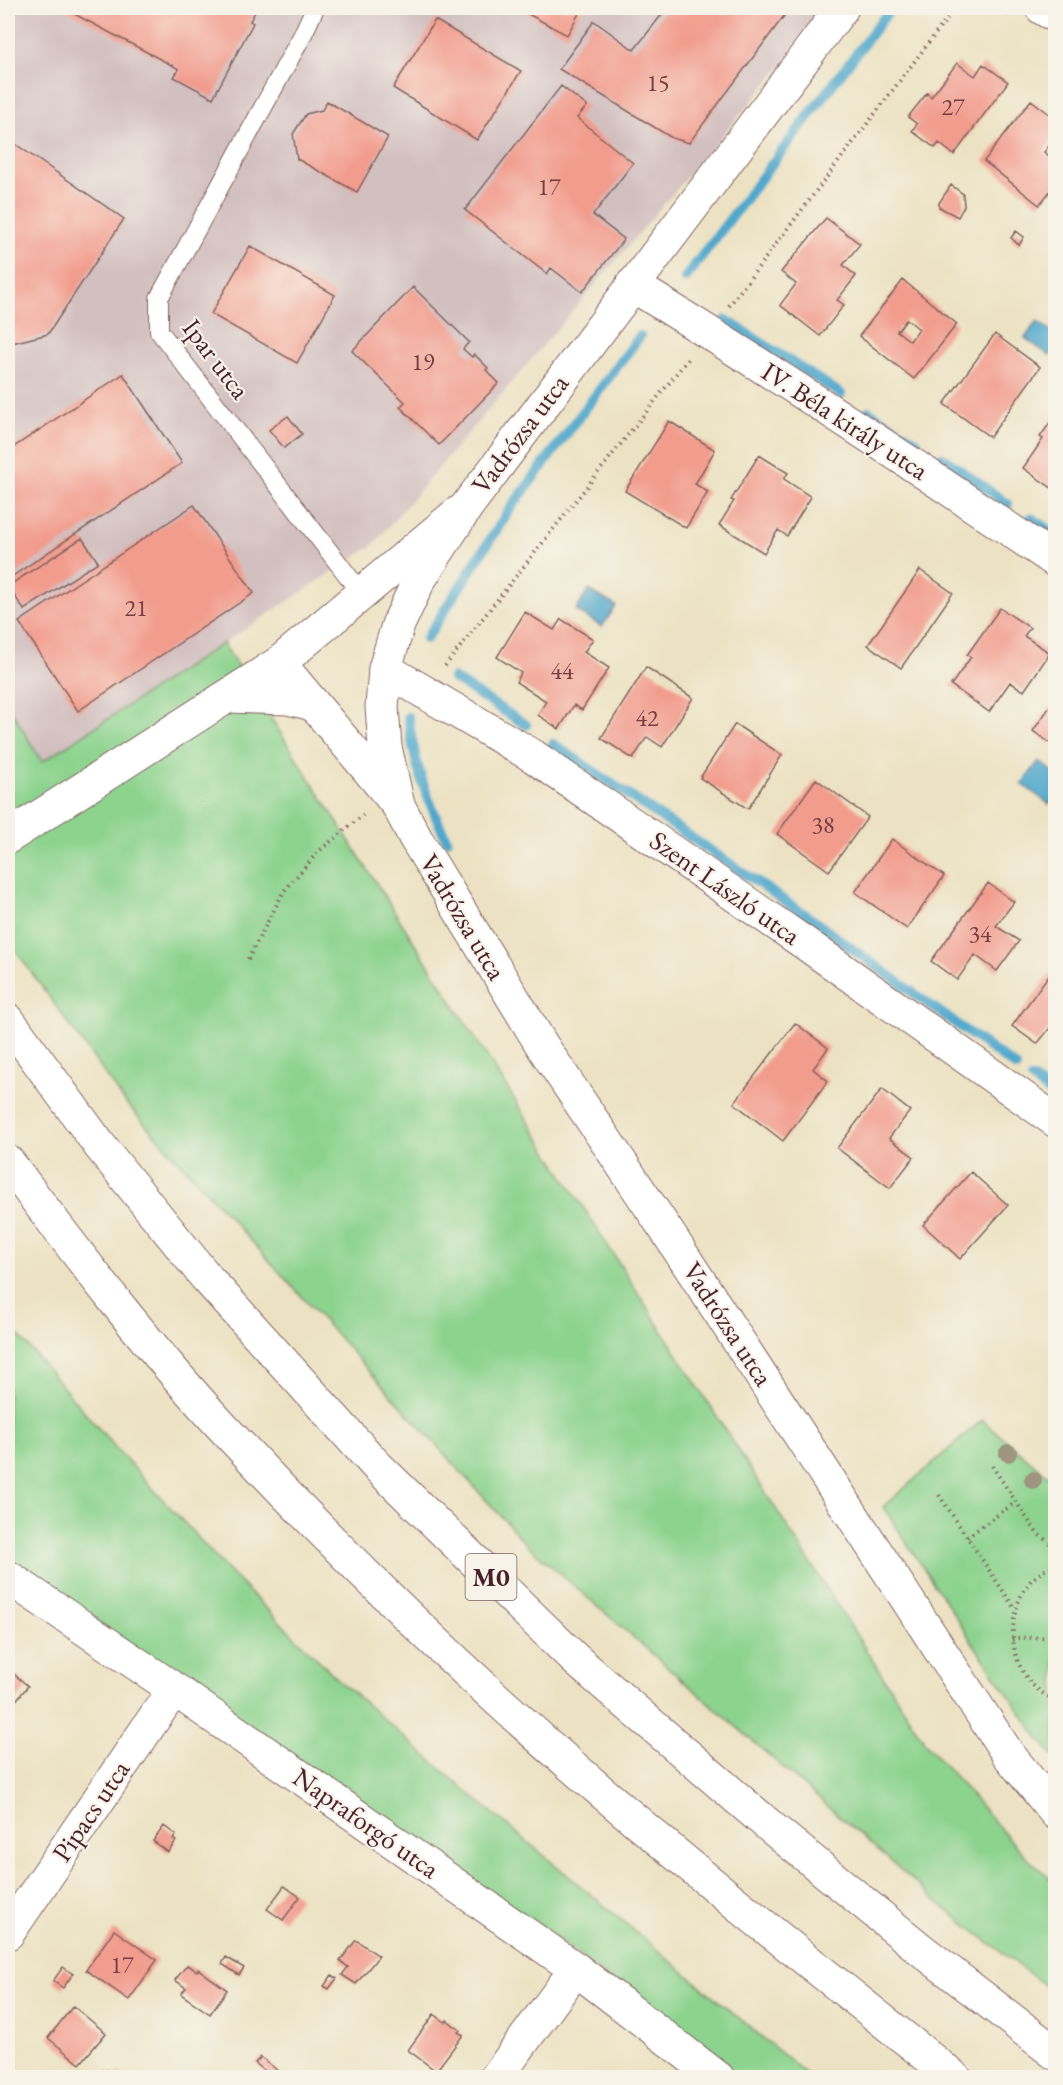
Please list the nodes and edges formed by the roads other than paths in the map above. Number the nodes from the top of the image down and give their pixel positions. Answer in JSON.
{"nodes":[{"id":1,"x":315,"y":8,"type":"edge"},
{"id":2,"x":842,"y":8,"type":"edge"},
{"id":3,"x":1042,"y":8,"type":"edge"},
{"id":4,"x":1056,"y":16,"type":"edge"},
{"id":5,"x":632,"y":285,"type":"junction"},
{"id":6,"x":466,"y":506,"type":"junction"},
{"id":7,"x":1056,"y":561,"type":"edge"},
{"id":8,"x":362,"y":594,"type":"junction"},
{"id":9,"x":279,"y":663,"type":"junction"},
{"id":10,"x":385,"y":669,"type":"junction"},
{"id":11,"x":228,"y":696,"type":"junction"},
{"id":12,"x":313,"y":704,"type":"junction"},
{"id":13,"x":394,"y":800,"type":"junction"},
{"id":14,"x":8,"y":837,"type":"edge"},
{"id":15,"x":8,"y":1020,"type":"edge"},
{"id":16,"x":1056,"y":1121,"type":"edge"},
{"id":17,"x":8,"y":1162,"type":"edge"},
{"id":18,"x":8,"y":1577,"type":"edge"},
{"id":19,"x":174,"y":1689,"type":"junction"},
{"id":20,"x":1056,"y":1813,"type":"edge"},
{"id":21,"x":8,"y":1933,"type":"edge"},
{"id":22,"x":576,"y":1969,"type":"junction"},
{"id":23,"x":1056,"y":2054,"type":"edge"},
{"id":24,"x":496,"y":2078,"type":"edge"},
{"id":25,"x":718,"y":2078,"type":"edge"},
{"id":26,"x":954,"y":2078,"type":"edge"}],
"edges":[{"from":1,"to":8,"type":"lane","name":"Ipar utca"},
{"from":2,"to":5,"type":"main road","name":"Vadrózsa utca"},
{"from":3,"to":4,"type":"main road"},
{"from":5,"to":6,"type":"main road","name":"Vadrózsa utca"},
{"from":5,"to":7,"type":"main road","name":"IV. Béla király utca"},
{"from":6,"to":8,"type":"main road"},
{"from":6,"to":10,"type":"main road","name":"Vadrózsa utca"},
{"from":8,"to":9,"type":"main road"},
{"from":9,"to":11,"type":"main road"},
{"from":9,"to":12,"type":"main road"},
{"from":10,"to":13,"type":"main road","name":"Vadrózsa utca"},
{"from":10,"to":16,"type":"main road","name":"Szent László utca"},
{"from":11,"to":12,"type":"main road"},
{"from":11,"to":14,"type":"main road"},
{"from":12,"to":13,"type":"main road"},
{"from":13,"to":20,"type":"main road","name":"Vadrózsa utca"},
{"from":15,"to":23,"type":"main road","number":"M0"},
{"from":17,"to":26,"type":"main road"},
{"from":18,"to":19,"type":"main road","name":"Napraforgó utca"},
{"from":19,"to":21,"type":"main road","name":"Pipacs utca"},
{"from":19,"to":22,"type":"main road","name":"Napraforgó utca"},
{"from":22,"to":24,"type":"main road"},
{"from":22,"to":25,"type":"main road","name":"Napraforgó utca"}]}
